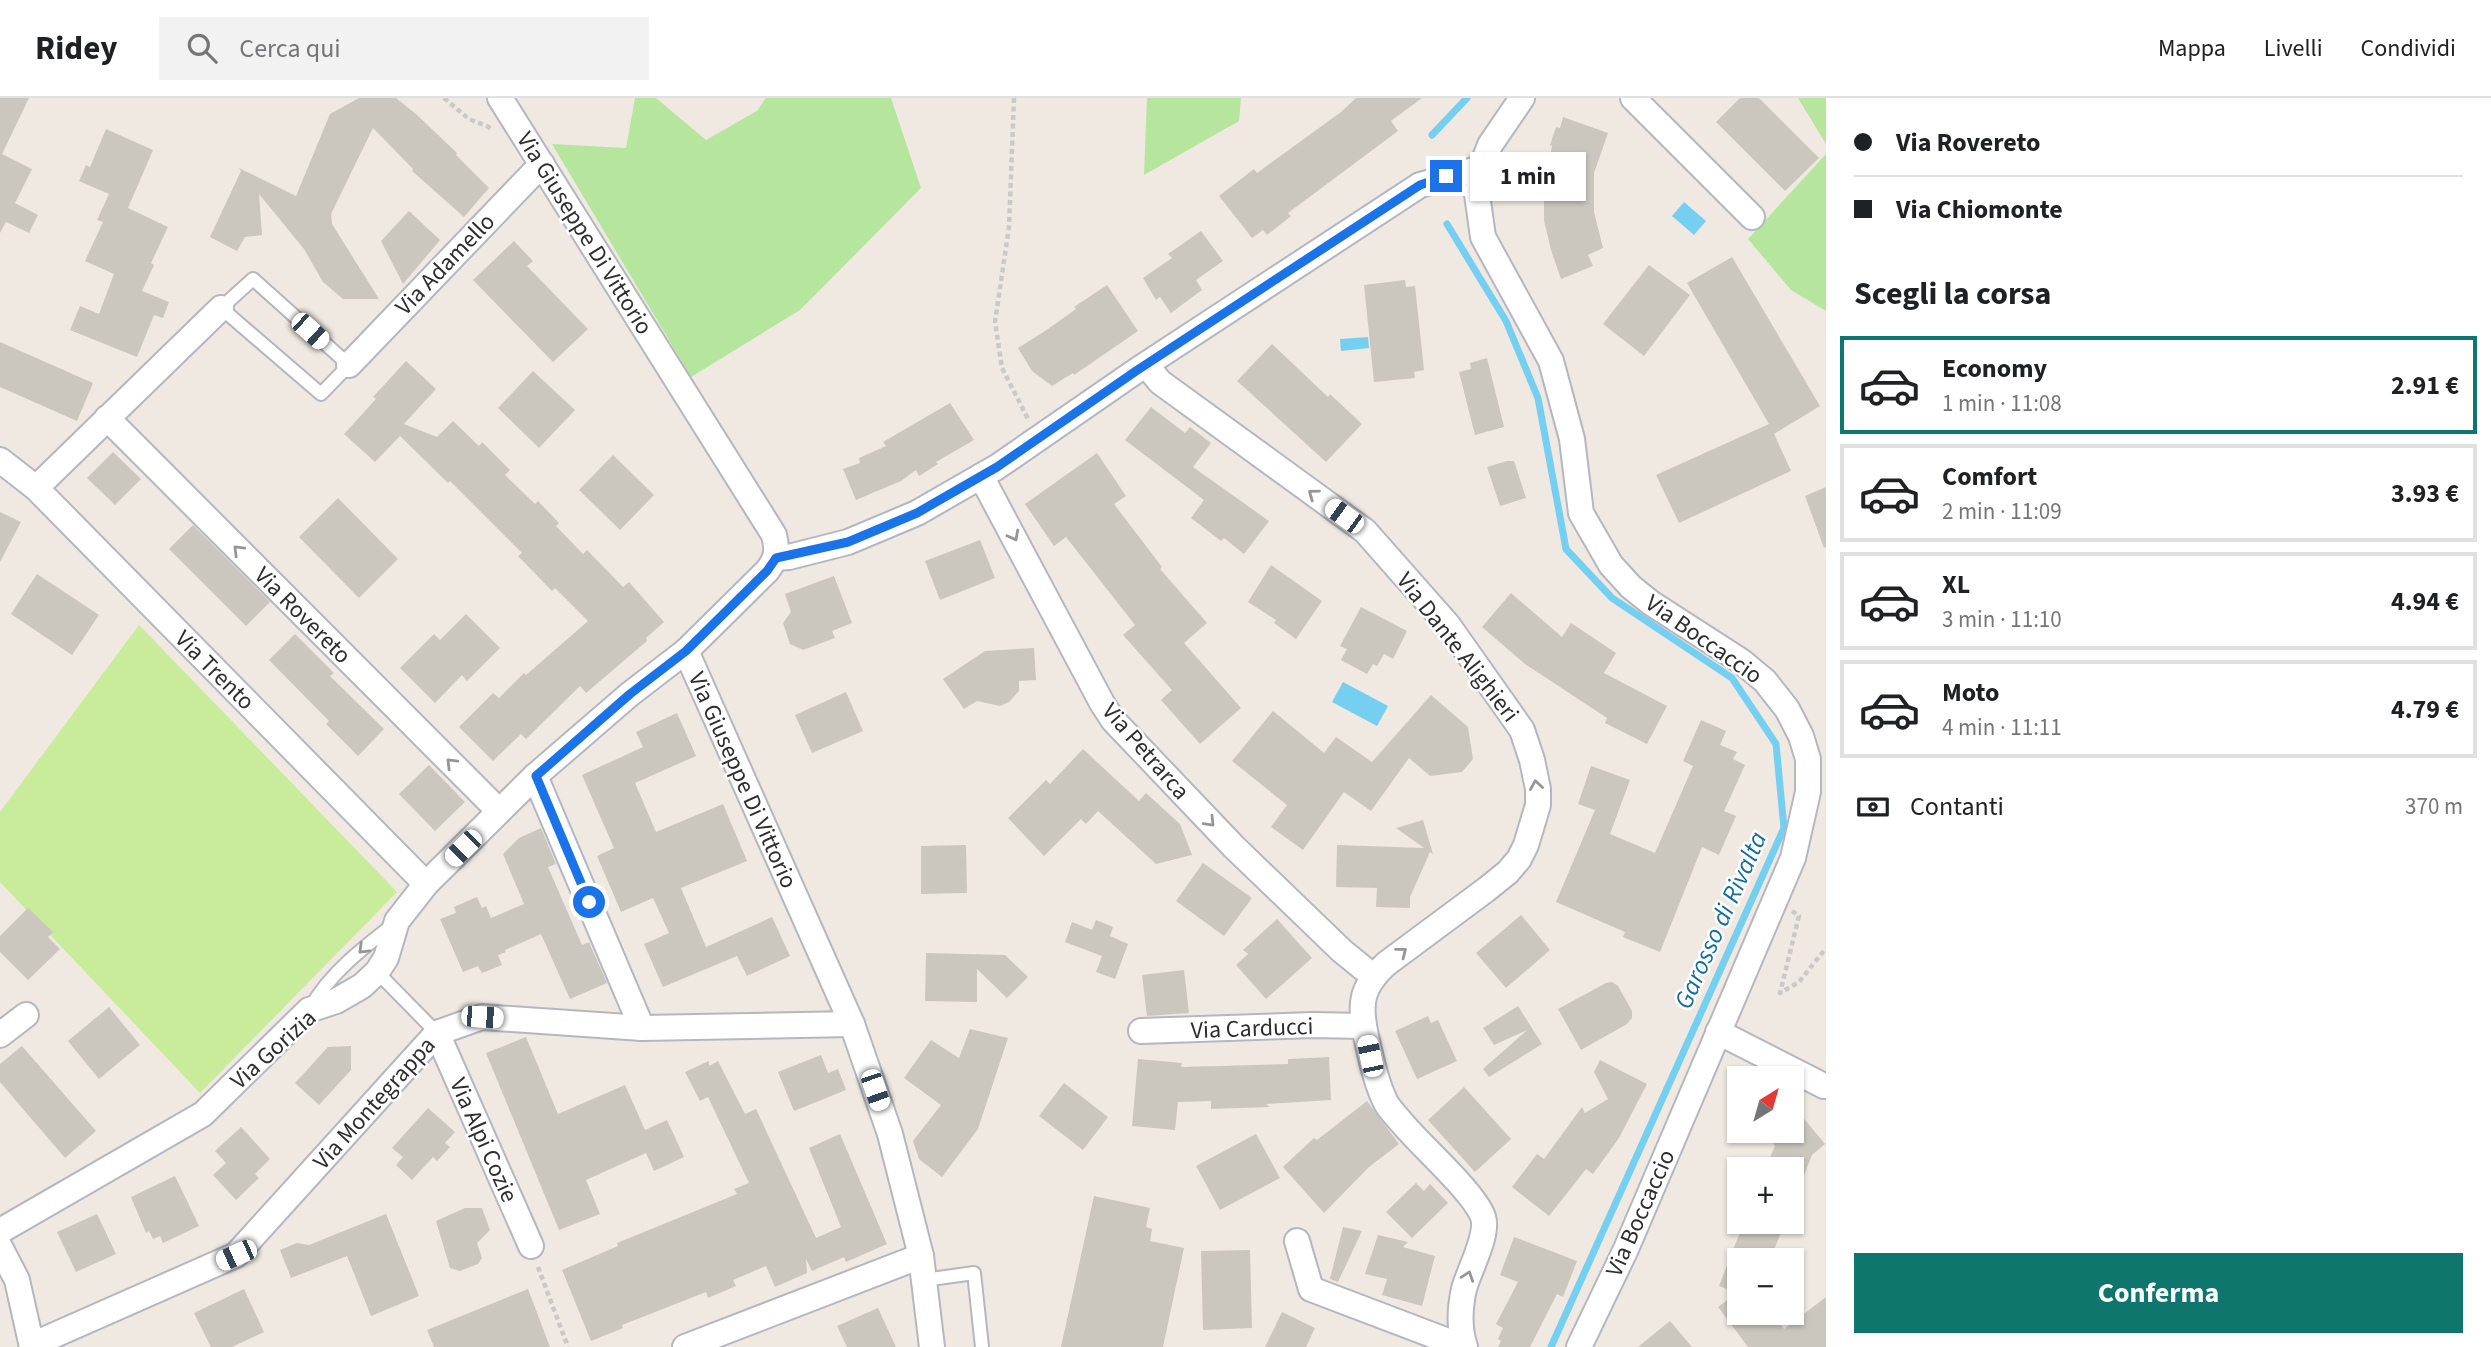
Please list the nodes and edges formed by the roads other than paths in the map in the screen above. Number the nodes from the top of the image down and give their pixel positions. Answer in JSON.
{"nodes":[{"id":1,"x":500,"y":98,"type":"edge"},
{"id":2,"x":1522,"y":98,"type":"edge"},
{"id":3,"x":1633,"y":98,"type":"edge"},
{"id":4,"x":542,"y":164,"type":"junction"},
{"id":5,"x":1481,"y":168,"type":"junction"},
{"id":6,"x":1752,"y":217,"type":"dead end"},
{"id":7,"x":221,"y":309,"type":"junction"},
{"id":8,"x":349,"y":365,"type":"junction"},
{"id":9,"x":1147,"y":366,"type":"junction"},
{"id":10,"x":107,"y":418,"type":"junction"},
{"id":11,"x":0,"y":460,"type":"edge"},
{"id":12,"x":981,"y":476,"type":"junction"},
{"id":13,"x":36,"y":488,"type":"junction"},
{"id":14,"x":776,"y":558,"type":"junction"},
{"id":15,"x":686,"y":651,"type":"junction"},
{"id":16,"x":536,"y":776,"type":"junction"},
{"id":17,"x":499,"y":811,"type":"junction"},
{"id":18,"x":426,"y":884,"type":"junction"},
{"id":19,"x":397,"y":921,"type":"junction"},
{"id":20,"x":1342,"y":951,"type":"junction"},
{"id":21,"x":377,"y":972,"type":"junction"},
{"id":22,"x":1374,"y":977,"type":"junction"},
{"id":23,"x":309,"y":1010,"type":"junction"},
{"id":24,"x":26,"y":1015,"type":"dead end"},
{"id":25,"x":1362,"y":1015,"type":"junction"},
{"id":26,"x":852,"y":1024,"type":"junction"},
{"id":27,"x":642,"y":1028,"type":"junction"},
{"id":28,"x":1141,"y":1031,"type":"dead end"},
{"id":29,"x":1718,"y":1032,"type":"junction"},
{"id":30,"x":437,"y":1033,"type":"junction"},
{"id":31,"x":0,"y":1035,"type":"edge"},
{"id":32,"x":1824,"y":1086,"type":"dead end"},
{"id":33,"x":0,"y":1231,"type":"edge"},
{"id":34,"x":1297,"y":1241,"type":"dead end"},
{"id":35,"x":531,"y":1246,"type":"road end"},
{"id":36,"x":0,"y":1247,"type":"edge"},
{"id":37,"x":923,"y":1268,"type":"junction"},
{"id":38,"x":1464,"y":1345,"type":"edge"},
{"id":39,"x":32,"y":1346,"type":"edge"},
{"id":40,"x":685,"y":1347,"type":"edge"},
{"id":41,"x":932,"y":1347,"type":"edge"},
{"id":42,"x":982,"y":1347,"type":"edge"},
{"id":43,"x":1579,"y":1347,"type":"edge"}],
"edges":[{"from":1,"to":4,"type":"street","name":"Via Giuseppe Di Vittorio"},
{"from":2,"to":5,"type":"street"},
{"from":3,"to":6,"type":"street"},
{"from":4,"to":8,"type":"street","name":"Via Adamello"},
{"from":4,"to":14,"type":"street","name":"Via Giuseppe Di Vittorio"},
{"from":5,"to":9,"type":"street"},
{"from":5,"to":29,"type":"street","name":"Via Boccaccio"},
{"from":7,"to":8,"type":"lane"},
{"from":7,"to":8,"type":"lane"},
{"from":7,"to":10,"type":"street"},
{"from":9,"to":12,"type":"street"},
{"from":22,"to":9,"type":"street","name":"Via Dante Alighieri","one_way":true},
{"from":10,"to":13,"type":"street"},
{"from":17,"to":10,"type":"street","name":"Via Rovereto","one_way":true},
{"from":11,"to":13,"type":"street","name":"Via Trento"},
{"from":12,"to":14,"type":"street"},
{"from":12,"to":20,"type":"street","name":"Via Petrarca","one_way":true},
{"from":13,"to":18,"type":"street","name":"Via Trento"},
{"from":14,"to":15,"type":"street","name":"Via Giuseppe Di Vittorio"},
{"from":15,"to":16,"type":"street","name":"Via Gorizia"},
{"from":15,"to":26,"type":"street","name":"Via Giuseppe Di Vittorio"},
{"from":16,"to":17,"type":"street","name":"Via Gorizia"},
{"from":16,"to":27,"type":"street"},
{"from":17,"to":18,"type":"street","name":"Via Gorizia"},
{"from":18,"to":19,"type":"street","name":"Via Gorizia"},
{"from":19,"to":21,"type":"street","name":"Via Gorizia"},
{"from":19,"to":23,"type":"lane","one_way":true},
{"from":20,"to":22,"type":"street","name":"Via Petrarca"},
{"from":20,"to":25,"type":"street"},
{"from":21,"to":23,"type":"street","name":"Via Gorizia"},
{"from":21,"to":30,"type":"lane"},
{"from":22,"to":25,"type":"street","name":"Via Dante Alighieri"},
{"from":23,"to":33,"type":"street","name":"Via Gorizia"},
{"from":24,"to":31,"type":"street"},
{"from":25,"to":28,"type":"street","name":"Via Carducci"},
{"from":38,"to":25,"type":"street","one_way":true},
{"from":26,"to":27,"type":"street","name":"Via Montegrappa"},
{"from":26,"to":37,"type":"street","name":"Via Giuseppe Di Vittorio"},
{"from":27,"to":30,"type":"street","name":"Via Montegrappa"},
{"from":29,"to":32,"type":"street"},
{"from":29,"to":43,"type":"street","name":"Via Boccaccio"},
{"from":30,"to":35,"type":"street","name":"Via Alpi Cozie"},
{"from":30,"to":39,"type":"street","name":"Via Montegrappa"},
{"from":34,"to":38,"type":"street"},
{"from":36,"to":39,"type":"street"},
{"from":37,"to":40,"type":"street"},
{"from":37,"to":41,"type":"street","name":"Via Giuseppe Di Vittorio"},
{"from":37,"to":42,"type":"lane"}]}
